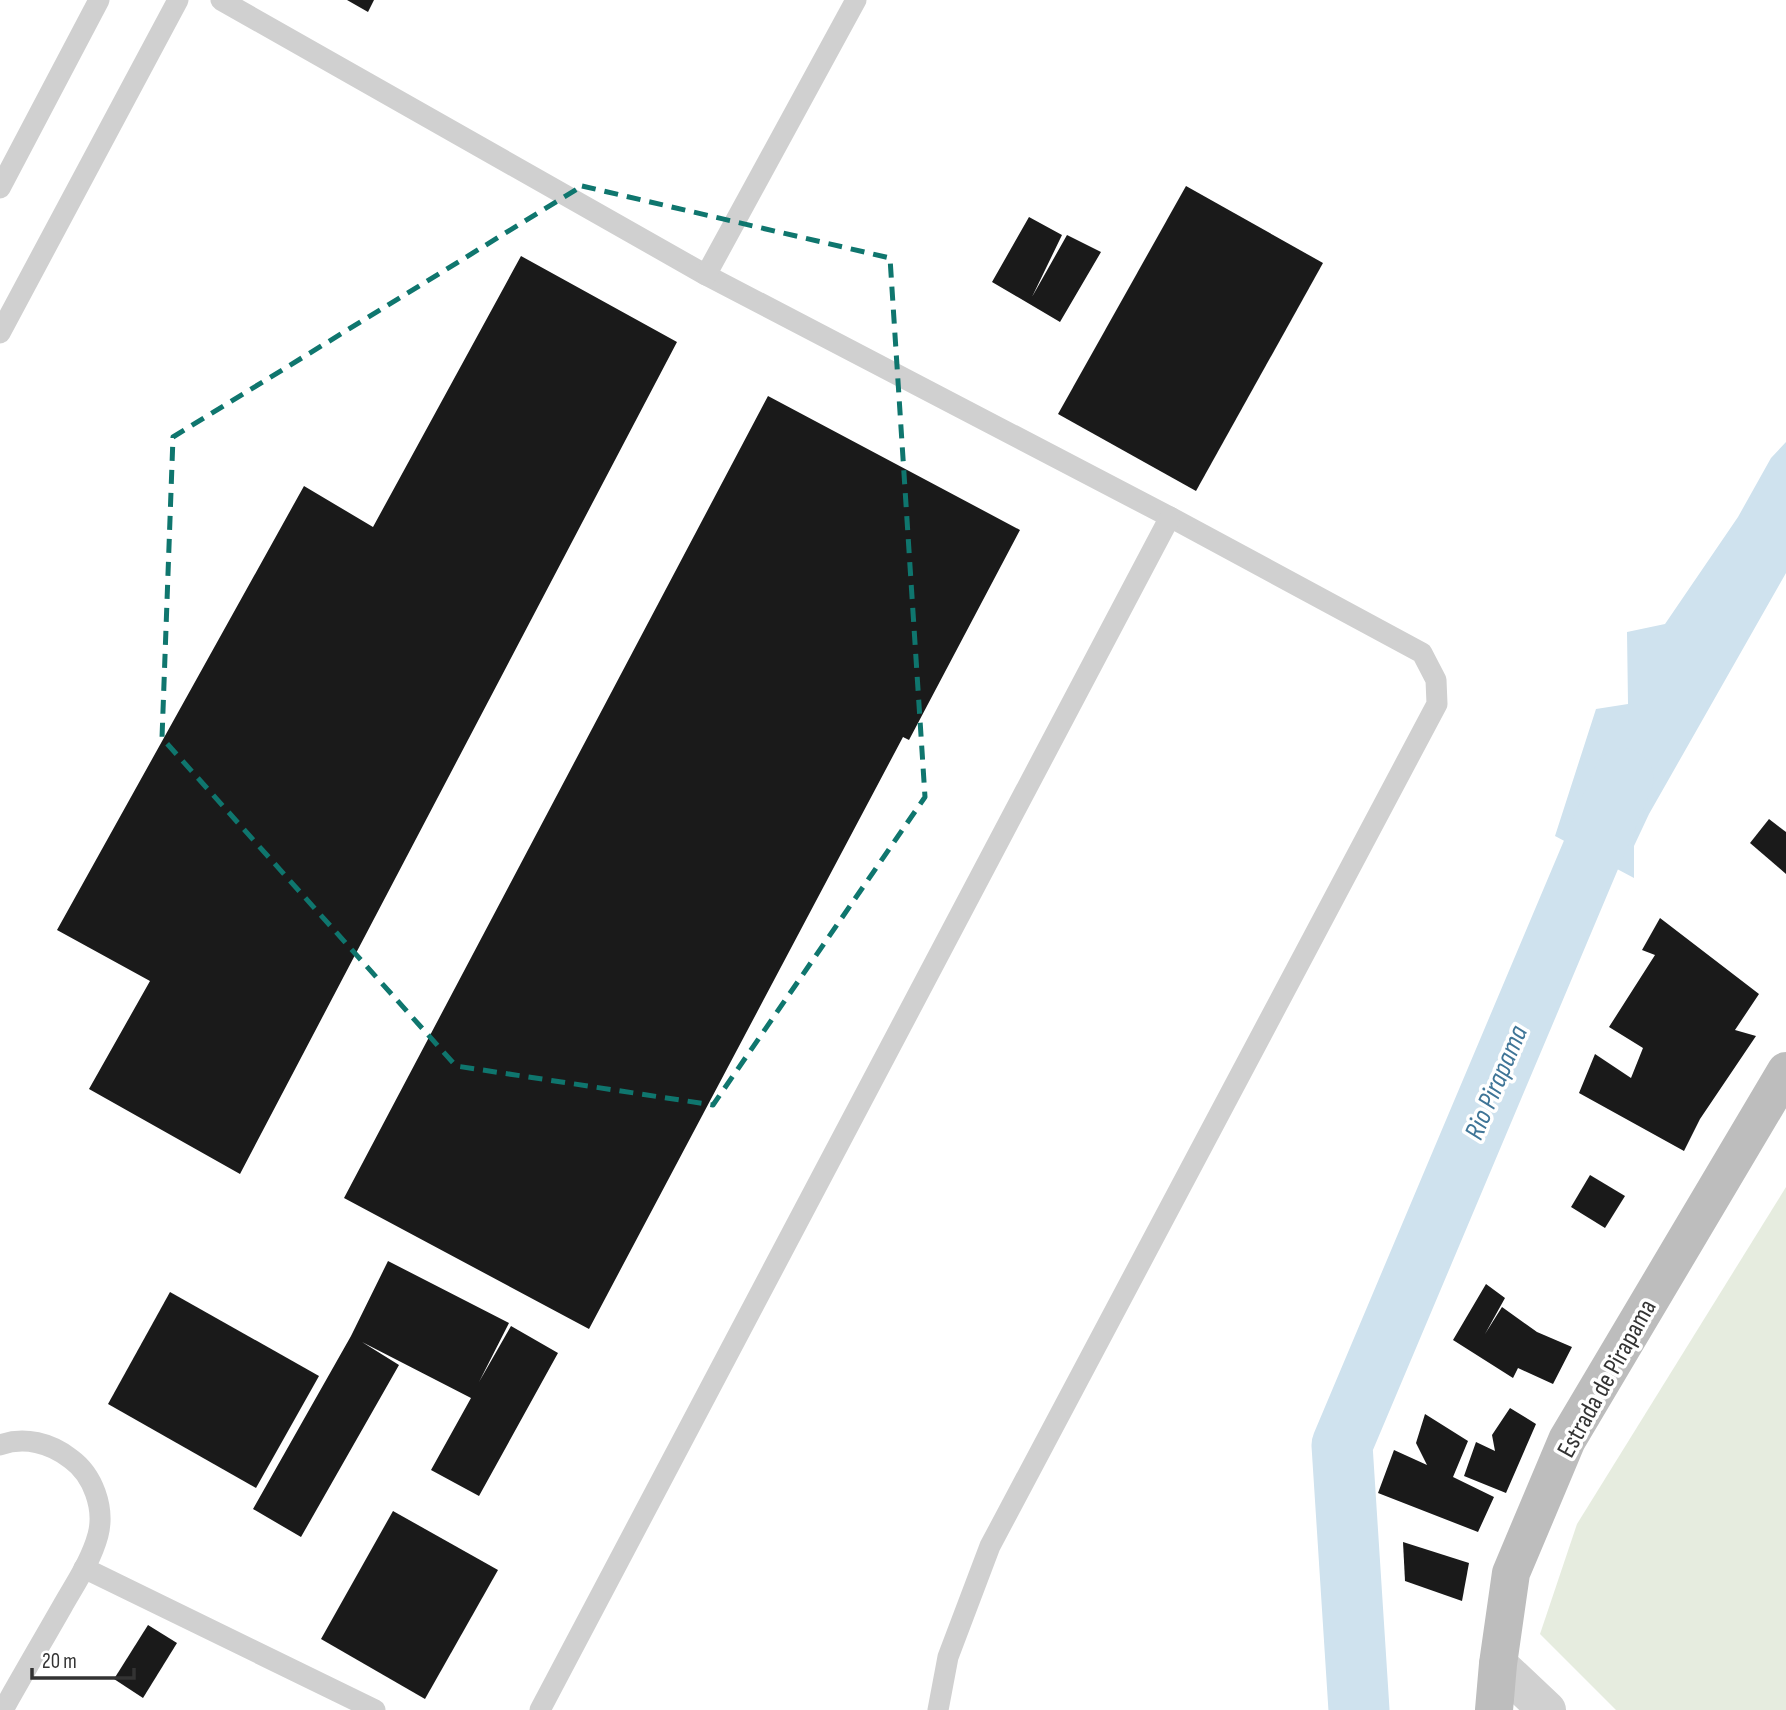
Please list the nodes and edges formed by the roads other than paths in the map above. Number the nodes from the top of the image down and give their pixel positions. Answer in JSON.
{"nodes":[{"id":1,"x":99,"y":0,"type":"edge"},
{"id":2,"x":178,"y":0,"type":"edge"},
{"id":3,"x":221,"y":0,"type":"edge"},
{"id":4,"x":856,"y":0,"type":"edge"},
{"id":5,"x":0,"y":188,"type":"edge"},
{"id":6,"x":706,"y":275,"type":"junction"},
{"id":7,"x":0,"y":333,"type":"edge"},
{"id":8,"x":1170,"y":517,"type":"junction"},
{"id":9,"x":1786,"y":1071,"type":"edge"},
{"id":10,"x":2,"y":1442,"type":"edge"},
{"id":11,"x":84,"y":1568,"type":"junction"},
{"id":12,"x":1498,"y":1664,"type":"junction"},
{"id":13,"x":3,"y":1710,"type":"edge"},
{"id":14,"x":375,"y":1710,"type":"edge"},
{"id":15,"x":540,"y":1710,"type":"edge"},
{"id":16,"x":938,"y":1710,"type":"edge"},
{"id":17,"x":1493,"y":1710,"type":"edge"},
{"id":18,"x":1547,"y":1710,"type":"edge"}],
"edges":[{"from":1,"to":5,"type":"lane"},
{"from":2,"to":7,"type":"lane"},
{"from":3,"to":6,"type":"lane"},
{"from":4,"to":6,"type":"lane"},
{"from":6,"to":8,"type":"lane"},
{"from":8,"to":15,"type":"lane"},
{"from":8,"to":16,"type":"lane"},
{"from":9,"to":12,"type":"main road","name":"Estrada de Pirapama"},
{"from":10,"to":11,"type":"lane"},
{"from":11,"to":13,"type":"lane"},
{"from":11,"to":14,"type":"lane"},
{"from":12,"to":17,"type":"main road","name":"Estrada de Pirapama"},
{"from":12,"to":18,"type":"street"}]}
